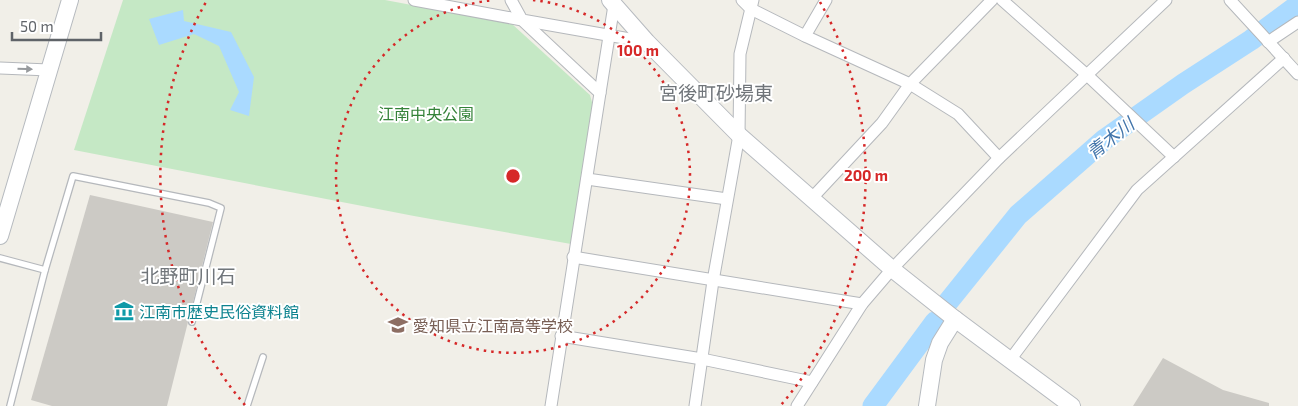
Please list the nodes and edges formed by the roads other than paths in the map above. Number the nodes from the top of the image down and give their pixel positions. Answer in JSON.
{"nodes":[{"id":1,"x":70,"y":0,"type":"edge"},
{"id":2,"x":414,"y":0,"type":"edge"},
{"id":3,"x":511,"y":0,"type":"edge"},
{"id":4,"x":742,"y":0,"type":"edge"},
{"id":5,"x":826,"y":0,"type":"edge"},
{"id":6,"x":992,"y":0,"type":"edge"},
{"id":7,"x":1002,"y":0,"type":"edge"},
{"id":8,"x":1166,"y":0,"type":"edge"},
{"id":9,"x":1230,"y":0,"type":"edge"},
{"id":10,"x":612,"y":3,"type":"edge"},
{"id":11,"x":752,"y":5,"type":"edge"},
{"id":12,"x":522,"y":20,"type":"junction"},
{"id":13,"x":1298,"y":22,"type":"edge"},
{"id":14,"x":610,"y":35,"type":"junction"},
{"id":15,"x":1262,"y":35,"type":"junction"},
{"id":16,"x":805,"y":36,"type":"junction"},
{"id":17,"x":647,"y":42,"type":"junction"},
{"id":18,"x":1284,"y":58,"type":"junction"},
{"id":19,"x":0,"y":68,"type":"edge"},
{"id":20,"x":49,"y":70,"type":"junction"},
{"id":21,"x":1298,"y":74,"type":"edge"},
{"id":22,"x":1087,"y":75,"type":"junction"},
{"id":23,"x":910,"y":84,"type":"junction"},
{"id":24,"x":600,"y":93,"type":"junction"},
{"id":25,"x":739,"y":135,"type":"junction"},
{"id":26,"x":1174,"y":157,"type":"junction"},
{"id":27,"x":999,"y":158,"type":"junction"},
{"id":28,"x":587,"y":179,"type":"junction"},
{"id":29,"x":812,"y":198,"type":"junction"},
{"id":30,"x":727,"y":199,"type":"junction"},
{"id":31,"x":1,"y":229,"type":"edge"},
{"id":32,"x":0,"y":258,"type":"edge"},
{"id":33,"x":573,"y":258,"type":"junction"},
{"id":34,"x":892,"y":269,"type":"junction"},
{"id":35,"x":45,"y":270,"type":"junction"},
{"id":36,"x":714,"y":281,"type":"junction"},
{"id":37,"x":862,"y":304,"type":"junction"},
{"id":38,"x":954,"y":319,"type":"junction"},
{"id":39,"x":192,"y":322,"type":"dead end"},
{"id":40,"x":561,"y":336,"type":"junction"},
{"id":41,"x":263,"y":357,"type":"dead end"},
{"id":42,"x":702,"y":359,"type":"junction"},
{"id":43,"x":1010,"y":360,"type":"junction"},
{"id":44,"x":812,"y":382,"type":"junction"},
{"id":45,"x":10,"y":406,"type":"edge"},
{"id":46,"x":247,"y":406,"type":"edge"},
{"id":47,"x":551,"y":406,"type":"edge"},
{"id":48,"x":695,"y":406,"type":"edge"},
{"id":49,"x":797,"y":406,"type":"edge"},
{"id":50,"x":927,"y":406,"type":"edge"},
{"id":51,"x":1072,"y":406,"type":"edge"}],
"edges":[{"from":1,"to":20,"type":"street"},
{"from":2,"to":12,"type":"street"},
{"from":3,"to":12,"type":"street"},
{"from":4,"to":11,"type":"street"},
{"from":5,"to":16,"type":"street"},
{"from":6,"to":23,"type":"street"},
{"from":7,"to":22,"type":"street"},
{"from":8,"to":22,"type":"street"},
{"from":9,"to":15,"type":"street"},
{"from":10,"to":14,"type":"street"},
{"from":10,"to":17,"type":"street"},
{"from":11,"to":16,"type":"street"},
{"from":11,"to":25,"type":"street"},
{"from":12,"to":14,"type":"street"},
{"from":12,"to":24,"type":"street"},
{"from":13,"to":15,"type":"street"},
{"from":14,"to":17,"type":"street"},
{"from":14,"to":24,"type":"street"},
{"from":15,"to":18,"type":"street"},
{"from":16,"to":23,"type":"street"},
{"from":17,"to":25,"type":"street"},
{"from":18,"to":21,"type":"street"},
{"from":18,"to":26,"type":"street"},
{"from":19,"to":20,"type":"street","one_way":true},
{"from":20,"to":31,"type":"street"},
{"from":22,"to":26,"type":"street"},
{"from":22,"to":27,"type":"street"},
{"from":23,"to":27,"type":"street"},
{"from":23,"to":29,"type":"street"},
{"from":24,"to":28,"type":"street"},
{"from":25,"to":29,"type":"street"},
{"from":25,"to":30,"type":"street"},
{"from":26,"to":43,"type":"street"},
{"from":27,"to":34,"type":"street"},
{"from":28,"to":30,"type":"street"},
{"from":28,"to":33,"type":"street"},
{"from":29,"to":34,"type":"street"},
{"from":30,"to":36,"type":"street"},
{"from":32,"to":35,"type":"lane"},
{"from":33,"to":36,"type":"street"},
{"from":33,"to":40,"type":"street"},
{"from":34,"to":37,"type":"street"},
{"from":34,"to":38,"type":"street"},
{"from":35,"to":39,"type":"lane"},
{"from":35,"to":45,"type":"lane"},
{"from":36,"to":37,"type":"street"},
{"from":36,"to":42,"type":"street"},
{"from":37,"to":44,"type":"street"},
{"from":38,"to":43,"type":"street"},
{"from":38,"to":50,"type":"street"},
{"from":40,"to":42,"type":"street"},
{"from":40,"to":47,"type":"street"},
{"from":41,"to":46,"type":"lane"},
{"from":42,"to":44,"type":"street"},
{"from":42,"to":48,"type":"street"},
{"from":43,"to":51,"type":"street"},
{"from":44,"to":49,"type":"street"}]}
